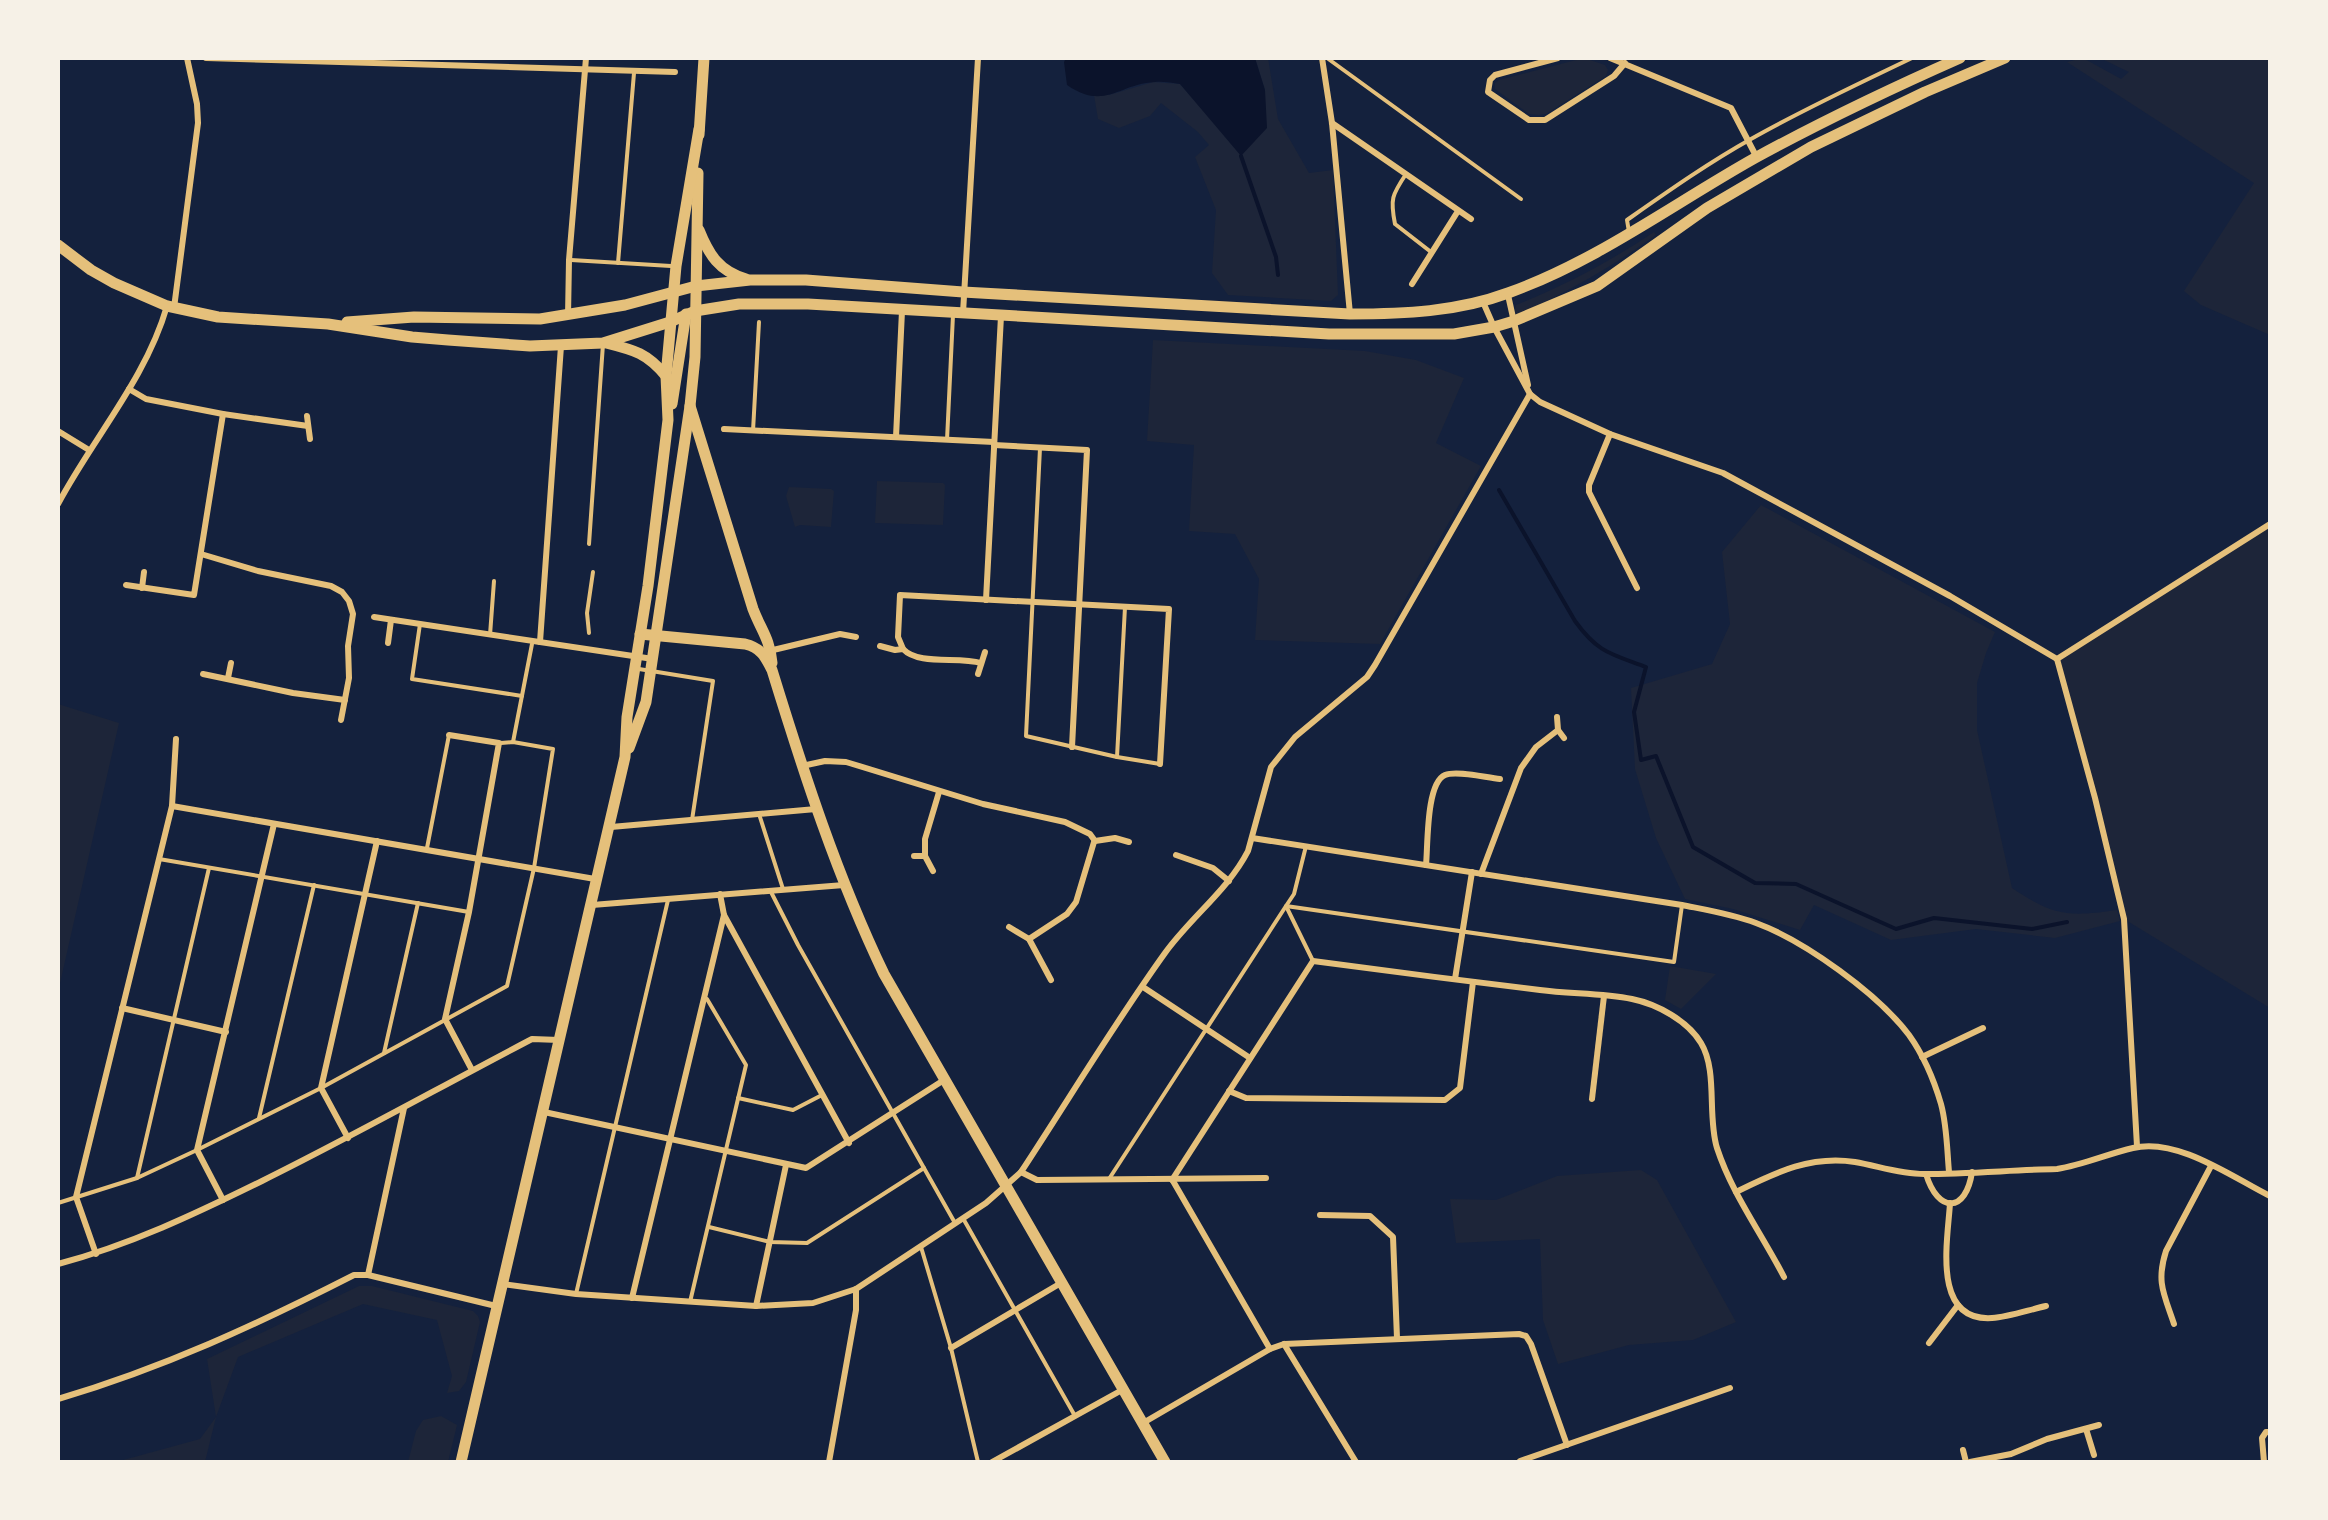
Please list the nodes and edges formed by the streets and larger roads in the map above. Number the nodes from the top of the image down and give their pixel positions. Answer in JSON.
{"nodes":[{"id":1,"x":187,"y":58,"type":"edge"},
{"id":2,"x":206,"y":58,"type":"edge"},
{"id":3,"x":255,"y":58,"type":"edge"},
{"id":4,"x":586,"y":58,"type":"edge"},
{"id":5,"x":704,"y":58,"type":"edge"},
{"id":6,"x":978,"y":58,"type":"edge"},
{"id":7,"x":1324,"y":58,"type":"edge"},
{"id":8,"x":1558,"y":58,"type":"edge"},
{"id":9,"x":1610,"y":58,"type":"edge"},
{"id":10,"x":1960,"y":58,"type":"edge"},
{"id":11,"x":2005,"y":58,"type":"edge"},
{"id":12,"x":297,"y":59,"type":"edge"},
{"id":13,"x":341,"y":60,"type":"edge"},
{"id":14,"x":1624,"y":63,"type":"junction"},
{"id":15,"x":585,"y":69,"type":"junction"},
{"id":16,"x":674,"y":72,"type":"dead end"},
{"id":17,"x":1332,"y":122,"type":"junction"},
{"id":18,"x":699,"y":129,"type":"junction"},
{"id":19,"x":1756,"y":158,"type":"junction"},
{"id":20,"x":1458,"y":211,"type":"junction"},
{"id":21,"x":1471,"y":219,"type":"dead end"},
{"id":22,"x":696,"y":224,"type":"junction"},
{"id":23,"x":58,"y":245,"type":"edge"},
{"id":24,"x":750,"y":280,"type":"junction"},
{"id":25,"x":1412,"y":284,"type":"dead end"},
{"id":26,"x":696,"y":286,"type":"junction"},
{"id":27,"x":674,"y":291,"type":"junction"},
{"id":28,"x":963,"y":292,"type":"junction"},
{"id":29,"x":1508,"y":293,"type":"junction"},
{"id":30,"x":1483,"y":301,"type":"junction"},
{"id":31,"x":171,"y":307,"type":"junction"},
{"id":32,"x":902,"y":310,"type":"junction"},
{"id":33,"x":958,"y":312,"type":"junction"},
{"id":34,"x":690,"y":313,"type":"junction"},
{"id":35,"x":1350,"y":314,"type":"junction"},
{"id":36,"x":1001,"y":315,"type":"junction"},
{"id":37,"x":568,"y":316,"type":"junction"},
{"id":38,"x":1514,"y":321,"type":"junction"},
{"id":39,"x":670,"y":322,"type":"junction"},
{"id":40,"x":328,"y":324,"type":"junction"},
{"id":41,"x":1494,"y":327,"type":"junction"},
{"id":42,"x":603,"y":343,"type":"junction"},
{"id":43,"x":561,"y":346,"type":"junction"},
{"id":44,"x":666,"y":376,"type":"junction"},
{"id":45,"x":129,"y":389,"type":"junction"},
{"id":46,"x":1530,"y":394,"type":"junction"},
{"id":47,"x":690,"y":406,"type":"junction"},
{"id":48,"x":224,"y":414,"type":"junction"},
{"id":49,"x":307,"y":416,"type":"dead end"},
{"id":50,"x":668,"y":420,"type":"junction"},
{"id":51,"x":308,"y":426,"type":"junction"},
{"id":52,"x":724,"y":429,"type":"dead end"},
{"id":53,"x":58,"y":431,"type":"edge"},
{"id":54,"x":1610,"y":434,"type":"junction"},
{"id":55,"x":896,"y":437,"type":"junction"},
{"id":56,"x":310,"y":439,"type":"dead end"},
{"id":57,"x":994,"y":444,"type":"junction"},
{"id":58,"x":89,"y":450,"type":"junction"},
{"id":59,"x":58,"y":504,"type":"edge"},
{"id":60,"x":2270,"y":524,"type":"edge"},
{"id":61,"x":201,"y":554,"type":"junction"},
{"id":62,"x":144,"y":572,"type":"dead end"},
{"id":63,"x":126,"y":585,"type":"dead end"},
{"id":64,"x":142,"y":588,"type":"junction"},
{"id":65,"x":1637,"y":588,"type":"dead end"},
{"id":66,"x":986,"y":600,"type":"junction"},
{"id":67,"x":1079,"y":605,"type":"junction"},
{"id":68,"x":374,"y":617,"type":"dead end"},
{"id":69,"x":391,"y":620,"type":"junction"},
{"id":70,"x":758,"y":622,"type":"junction"},
{"id":71,"x":640,"y":634,"type":"junction"},
{"id":72,"x":656,"y":636,"type":"junction"},
{"id":73,"x":856,"y":637,"type":"dead end"},
{"id":74,"x":536,"y":642,"type":"junction"},
{"id":75,"x":388,"y":643,"type":"dead end"},
{"id":76,"x":745,"y":644,"type":"junction"},
{"id":77,"x":880,"y":646,"type":"dead end"},
{"id":78,"x":903,"y":649,"type":"junction"},
{"id":79,"x":767,"y":652,"type":"junction"},
{"id":80,"x":985,"y":652,"type":"dead end"},
{"id":81,"x":2057,"y":659,"type":"junction"},
{"id":82,"x":636,"y":662,"type":"junction"},
{"id":83,"x":231,"y":663,"type":"dead end"},
{"id":84,"x":981,"y":663,"type":"junction"},
{"id":85,"x":652,"y":665,"type":"junction"},
{"id":86,"x":204,"y":674,"type":"dead end"},
{"id":87,"x":978,"y":674,"type":"dead end"},
{"id":88,"x":228,"y":678,"type":"junction"},
{"id":89,"x":345,"y":700,"type":"junction"},
{"id":90,"x":1557,"y":717,"type":"dead end"},
{"id":91,"x":342,"y":720,"type":"dead end"},
{"id":92,"x":1558,"y":730,"type":"junction"},
{"id":93,"x":449,"y":734,"type":"road end"},
{"id":94,"x":1564,"y":738,"type":"dead end"},
{"id":95,"x":176,"y":739,"type":"dead end"},
{"id":96,"x":1072,"y":746,"type":"road end"},
{"id":97,"x":625,"y":756,"type":"junction"},
{"id":98,"x":1160,"y":764,"type":"road end"},
{"id":99,"x":802,"y":766,"type":"junction"},
{"id":100,"x":1500,"y":779,"type":"dead end"},
{"id":101,"x":938,"y":792,"type":"junction"},
{"id":102,"x":172,"y":806,"type":"junction"},
{"id":103,"x":816,"y":810,"type":"junction"},
{"id":104,"x":274,"y":824,"type":"junction"},
{"id":105,"x":610,"y":827,"type":"junction"},
{"id":106,"x":1252,"y":838,"type":"junction"},
{"id":107,"x":1094,"y":841,"type":"junction"},
{"id":108,"x":377,"y":842,"type":"junction"},
{"id":109,"x":1129,"y":842,"type":"dead end"},
{"id":110,"x":1176,"y":855,"type":"dead end"},
{"id":111,"x":914,"y":856,"type":"dead end"},
{"id":112,"x":925,"y":856,"type":"junction"},
{"id":113,"x":479,"y":859,"type":"junction"},
{"id":114,"x":1426,"y":865,"type":"junction"},
{"id":115,"x":933,"y":872,"type":"dead end"},
{"id":116,"x":1476,"y":873,"type":"junction"},
{"id":117,"x":598,"y":879,"type":"junction"},
{"id":118,"x":1229,"y":880,"type":"junction"},
{"id":119,"x":845,"y":884,"type":"junction"},
{"id":120,"x":720,"y":894,"type":"junction"},
{"id":121,"x":592,"y":905,"type":"junction"},
{"id":122,"x":724,"y":915,"type":"junction"},
{"id":123,"x":1009,"y":926,"type":"dead end"},
{"id":124,"x":1029,"y":940,"type":"junction"},
{"id":125,"x":1050,"y":980,"type":"dead end"},
{"id":126,"x":1455,"y":980,"type":"junction"},
{"id":127,"x":1473,"y":982,"type":"junction"},
{"id":128,"x":1143,"y":987,"type":"junction"},
{"id":129,"x":1604,"y":996,"type":"junction"},
{"id":130,"x":122,"y":1008,"type":"junction"},
{"id":131,"x":1983,"y":1028,"type":"dead end"},
{"id":132,"x":226,"y":1032,"type":"junction"},
{"id":133,"x":560,"y":1040,"type":"junction"},
{"id":134,"x":1922,"y":1057,"type":"junction"},
{"id":135,"x":1250,"y":1058,"type":"junction"},
{"id":136,"x":472,"y":1070,"type":"junction"},
{"id":137,"x":944,"y":1080,"type":"junction"},
{"id":138,"x":1229,"y":1091,"type":"junction"},
{"id":139,"x":1592,"y":1099,"type":"dead end"},
{"id":140,"x":404,"y":1108,"type":"junction"},
{"id":141,"x":544,"y":1112,"type":"junction"},
{"id":142,"x":348,"y":1138,"type":"junction"},
{"id":143,"x":671,"y":1140,"type":"junction"},
{"id":144,"x":849,"y":1142,"type":"junction"},
{"id":145,"x":2137,"y":1146,"type":"junction"},
{"id":146,"x":786,"y":1165,"type":"junction"},
{"id":147,"x":2212,"y":1166,"type":"junction"},
{"id":148,"x":1020,"y":1172,"type":"junction"},
{"id":149,"x":1949,"y":1172,"type":"junction"},
{"id":150,"x":1972,"y":1172,"type":"junction"},
{"id":151,"x":1926,"y":1174,"type":"junction"},
{"id":152,"x":1266,"y":1178,"type":"dead end"},
{"id":153,"x":1172,"y":1180,"type":"junction"},
{"id":154,"x":1006,"y":1186,"type":"junction"},
{"id":155,"x":1736,"y":1192,"type":"junction"},
{"id":156,"x":2270,"y":1196,"type":"edge"},
{"id":157,"x":223,"y":1200,"type":"junction"},
{"id":158,"x":1950,"y":1203,"type":"junction"},
{"id":159,"x":1320,"y":1214,"type":"dead end"},
{"id":160,"x":96,"y":1254,"type":"junction"},
{"id":161,"x":58,"y":1264,"type":"edge"},
{"id":162,"x":368,"y":1274,"type":"junction"},
{"id":163,"x":1784,"y":1276,"type":"dead end"},
{"id":164,"x":1062,"y":1283,"type":"junction"},
{"id":165,"x":501,"y":1284,"type":"junction"},
{"id":166,"x":856,"y":1289,"type":"junction"},
{"id":167,"x":632,"y":1298,"type":"junction"},
{"id":168,"x":1958,"y":1305,"type":"junction"},
{"id":169,"x":496,"y":1306,"type":"junction"},
{"id":170,"x":756,"y":1306,"type":"junction"},
{"id":171,"x":2046,"y":1306,"type":"dead end"},
{"id":172,"x":2174,"y":1324,"type":"dead end"},
{"id":173,"x":1396,"y":1338,"type":"junction"},
{"id":174,"x":1930,"y":1343,"type":"dead end"},
{"id":175,"x":1284,"y":1344,"type":"junction"},
{"id":176,"x":951,"y":1348,"type":"road end"},
{"id":177,"x":1270,"y":1348,"type":"junction"},
{"id":178,"x":1730,"y":1388,"type":"dead end"},
{"id":179,"x":1123,"y":1389,"type":"junction"},
{"id":180,"x":58,"y":1400,"type":"edge"},
{"id":181,"x":1143,"y":1423,"type":"junction"},
{"id":182,"x":2099,"y":1425,"type":"dead end"},
{"id":183,"x":2086,"y":1428,"type":"junction"},
{"id":184,"x":2270,"y":1432,"type":"edge"},
{"id":185,"x":1567,"y":1444,"type":"junction"},
{"id":186,"x":1963,"y":1450,"type":"dead end"},
{"id":187,"x":2094,"y":1455,"type":"dead end"},
{"id":188,"x":462,"y":1462,"type":"edge"},
{"id":189,"x":829,"y":1462,"type":"edge"},
{"id":190,"x":992,"y":1462,"type":"edge"},
{"id":191,"x":1166,"y":1462,"type":"edge"},
{"id":192,"x":1356,"y":1462,"type":"edge"},
{"id":193,"x":1520,"y":1462,"type":"edge"},
{"id":194,"x":1968,"y":1462,"type":"edge"},
{"id":195,"x":2264,"y":1462,"type":"edge"}],
"edges":[{"from":1,"to":31,"type":"street"},
{"from":2,"to":3,"type":"street"},
{"from":3,"to":12,"type":"street"},
{"from":4,"to":15,"type":"street"},
{"from":5,"to":18,"type":"main road"},
{"from":6,"to":28,"type":"street"},
{"from":7,"to":17,"type":"street"},
{"from":8,"to":14,"type":"street"},
{"from":9,"to":14,"type":"street"},
{"from":10,"to":19,"type":"main road"},
{"from":11,"to":38,"type":"main road"},
{"from":12,"to":13,"type":"street"},
{"from":13,"to":15,"type":"street"},
{"from":14,"to":19,"type":"street"},
{"from":15,"to":16,"type":"street"},
{"from":15,"to":37,"type":"street"},
{"from":17,"to":20,"type":"street"},
{"from":17,"to":35,"type":"street"},
{"from":18,"to":22,"type":"main road"},
{"from":18,"to":27,"type":"main road"},
{"from":19,"to":29,"type":"main road"},
{"from":20,"to":21,"type":"street"},
{"from":20,"to":25,"type":"street"},
{"from":22,"to":24,"type":"main road"},
{"from":22,"to":26,"type":"main road"},
{"from":23,"to":31,"type":"main road"},
{"from":24,"to":26,"type":"main road"},
{"from":24,"to":28,"type":"main road"},
{"from":26,"to":27,"type":"main road"},
{"from":26,"to":34,"type":"main road"},
{"from":27,"to":37,"type":"main road"},
{"from":27,"to":39,"type":"main road"},
{"from":28,"to":33,"type":"street"},
{"from":28,"to":35,"type":"main road"},
{"from":29,"to":30,"type":"main road"},
{"from":29,"to":38,"type":"street"},
{"from":30,"to":35,"type":"main road"},
{"from":30,"to":41,"type":"street"},
{"from":31,"to":40,"type":"main road"},
{"from":31,"to":45,"type":"street"},
{"from":32,"to":33,"type":"main road"},
{"from":32,"to":34,"type":"main road"},
{"from":32,"to":55,"type":"street"},
{"from":33,"to":36,"type":"main road"},
{"from":34,"to":39,"type":"main road"},
{"from":34,"to":47,"type":"main road"},
{"from":34,"to":50,"type":"main road"},
{"from":36,"to":41,"type":"main road"},
{"from":36,"to":57,"type":"street"},
{"from":37,"to":40,"type":"main road"},
{"from":38,"to":41,"type":"main road"},
{"from":38,"to":46,"type":"street"},
{"from":39,"to":42,"type":"main road"},
{"from":39,"to":44,"type":"main road"},
{"from":40,"to":43,"type":"main road"},
{"from":41,"to":46,"type":"street"},
{"from":42,"to":43,"type":"main road"},
{"from":42,"to":44,"type":"main road"},
{"from":43,"to":74,"type":"street"},
{"from":44,"to":50,"type":"main road"},
{"from":45,"to":48,"type":"street"},
{"from":45,"to":58,"type":"street"},
{"from":46,"to":54,"type":"street"},
{"from":46,"to":106,"type":"street"},
{"from":47,"to":70,"type":"main road"},
{"from":47,"to":72,"type":"main road"},
{"from":48,"to":51,"type":"street"},
{"from":48,"to":61,"type":"street"},
{"from":49,"to":51,"type":"street"},
{"from":50,"to":71,"type":"main road"},
{"from":51,"to":56,"type":"street"},
{"from":52,"to":55,"type":"street"},
{"from":53,"to":58,"type":"street"},
{"from":54,"to":65,"type":"street"},
{"from":54,"to":81,"type":"street"},
{"from":55,"to":57,"type":"street"},
{"from":57,"to":66,"type":"street"},
{"from":57,"to":67,"type":"street"},
{"from":58,"to":59,"type":"street"},
{"from":60,"to":81,"type":"street"},
{"from":61,"to":64,"type":"street"},
{"from":61,"to":89,"type":"street"},
{"from":62,"to":64,"type":"street"},
{"from":63,"to":64,"type":"street"},
{"from":66,"to":67,"type":"street"},
{"from":66,"to":78,"type":"street"},
{"from":67,"to":96,"type":"street"},
{"from":67,"to":98,"type":"street"},
{"from":68,"to":69,"type":"street"},
{"from":69,"to":74,"type":"street"},
{"from":69,"to":75,"type":"street"},
{"from":70,"to":76,"type":"main road"},
{"from":70,"to":79,"type":"main road"},
{"from":71,"to":72,"type":"main road"},
{"from":71,"to":82,"type":"main road"},
{"from":72,"to":76,"type":"main road"},
{"from":72,"to":85,"type":"main road"},
{"from":73,"to":79,"type":"street"},
{"from":74,"to":82,"type":"street"},
{"from":76,"to":79,"type":"main road"},
{"from":77,"to":78,"type":"street"},
{"from":78,"to":84,"type":"street"},
{"from":79,"to":99,"type":"main road"},
{"from":80,"to":84,"type":"street"},
{"from":81,"to":145,"type":"street"},
{"from":82,"to":85,"type":"street"},
{"from":82,"to":97,"type":"main road"},
{"from":83,"to":88,"type":"street"},
{"from":84,"to":87,"type":"street"},
{"from":85,"to":97,"type":"main road"},
{"from":86,"to":88,"type":"street"},
{"from":88,"to":89,"type":"street"},
{"from":89,"to":91,"type":"street"},
{"from":90,"to":92,"type":"street"},
{"from":92,"to":94,"type":"street"},
{"from":92,"to":116,"type":"street"},
{"from":93,"to":113,"type":"street"},
{"from":95,"to":102,"type":"street"},
{"from":97,"to":105,"type":"main road"},
{"from":99,"to":101,"type":"street"},
{"from":99,"to":103,"type":"main road"},
{"from":100,"to":114,"type":"street"},
{"from":101,"to":107,"type":"street"},
{"from":101,"to":112,"type":"street"},
{"from":102,"to":104,"type":"street"},
{"from":102,"to":130,"type":"street"},
{"from":103,"to":105,"type":"street"},
{"from":103,"to":119,"type":"main road"},
{"from":104,"to":108,"type":"street"},
{"from":104,"to":132,"type":"street"},
{"from":105,"to":117,"type":"main road"},
{"from":106,"to":114,"type":"street"},
{"from":106,"to":118,"type":"street"},
{"from":107,"to":109,"type":"street"},
{"from":107,"to":124,"type":"street"},
{"from":108,"to":113,"type":"street"},
{"from":108,"to":142,"type":"street"},
{"from":110,"to":118,"type":"street"},
{"from":111,"to":112,"type":"street"},
{"from":112,"to":115,"type":"street"},
{"from":113,"to":117,"type":"street"},
{"from":113,"to":136,"type":"street"},
{"from":114,"to":116,"type":"street"},
{"from":116,"to":126,"type":"street"},
{"from":116,"to":134,"type":"street"},
{"from":117,"to":121,"type":"main road"},
{"from":118,"to":128,"type":"street"},
{"from":119,"to":120,"type":"street"},
{"from":119,"to":137,"type":"main road"},
{"from":120,"to":121,"type":"street"},
{"from":120,"to":122,"type":"street"},
{"from":121,"to":133,"type":"main road"},
{"from":122,"to":143,"type":"street"},
{"from":122,"to":144,"type":"street"},
{"from":123,"to":124,"type":"street"},
{"from":124,"to":125,"type":"street"},
{"from":126,"to":127,"type":"street"},
{"from":126,"to":135,"type":"street"},
{"from":127,"to":129,"type":"street"},
{"from":127,"to":138,"type":"street"},
{"from":128,"to":135,"type":"street"},
{"from":128,"to":148,"type":"street"},
{"from":129,"to":139,"type":"street"},
{"from":129,"to":155,"type":"street"},
{"from":130,"to":132,"type":"street"},
{"from":130,"to":160,"type":"street"},
{"from":131,"to":134,"type":"street"},
{"from":132,"to":157,"type":"street"},
{"from":133,"to":136,"type":"street"},
{"from":133,"to":141,"type":"main road"},
{"from":134,"to":149,"type":"street"},
{"from":135,"to":138,"type":"street"},
{"from":136,"to":140,"type":"street"},
{"from":137,"to":144,"type":"street"},
{"from":137,"to":154,"type":"main road"},
{"from":138,"to":153,"type":"street"},
{"from":140,"to":142,"type":"street"},
{"from":140,"to":162,"type":"street"},
{"from":141,"to":143,"type":"street"},
{"from":141,"to":165,"type":"main road"},
{"from":142,"to":157,"type":"street"},
{"from":143,"to":146,"type":"street"},
{"from":143,"to":167,"type":"street"},
{"from":144,"to":146,"type":"street"},
{"from":145,"to":147,"type":"street"},
{"from":145,"to":150,"type":"street"},
{"from":146,"to":170,"type":"street"},
{"from":147,"to":156,"type":"street"},
{"from":147,"to":172,"type":"street"},
{"from":148,"to":153,"type":"street"},
{"from":148,"to":154,"type":"street"},
{"from":149,"to":150,"type":"street"},
{"from":149,"to":151,"type":"street"},
{"from":150,"to":158,"type":"street"},
{"from":151,"to":155,"type":"street"},
{"from":151,"to":158,"type":"street"},
{"from":152,"to":153,"type":"street"},
{"from":153,"to":177,"type":"street"},
{"from":154,"to":164,"type":"main road"},
{"from":154,"to":166,"type":"street"},
{"from":155,"to":163,"type":"street"},
{"from":157,"to":160,"type":"street"},
{"from":158,"to":168,"type":"street"},
{"from":159,"to":173,"type":"street"},
{"from":160,"to":161,"type":"street"},
{"from":162,"to":169,"type":"street"},
{"from":162,"to":180,"type":"street"},
{"from":164,"to":176,"type":"street"},
{"from":164,"to":179,"type":"main road"},
{"from":165,"to":167,"type":"street"},
{"from":165,"to":169,"type":"main road"},
{"from":166,"to":170,"type":"street"},
{"from":166,"to":189,"type":"street"},
{"from":167,"to":170,"type":"street"},
{"from":168,"to":171,"type":"street"},
{"from":168,"to":174,"type":"street"},
{"from":169,"to":188,"type":"main road"},
{"from":173,"to":175,"type":"street"},
{"from":173,"to":185,"type":"street"},
{"from":175,"to":177,"type":"street"},
{"from":175,"to":192,"type":"street"},
{"from":177,"to":181,"type":"street"},
{"from":178,"to":185,"type":"street"},
{"from":179,"to":181,"type":"main road"},
{"from":179,"to":190,"type":"street"},
{"from":181,"to":191,"type":"main road"},
{"from":182,"to":183,"type":"street"},
{"from":183,"to":187,"type":"street"},
{"from":183,"to":194,"type":"street"},
{"from":184,"to":195,"type":"street"},
{"from":185,"to":193,"type":"street"},
{"from":186,"to":194,"type":"street"}]}
